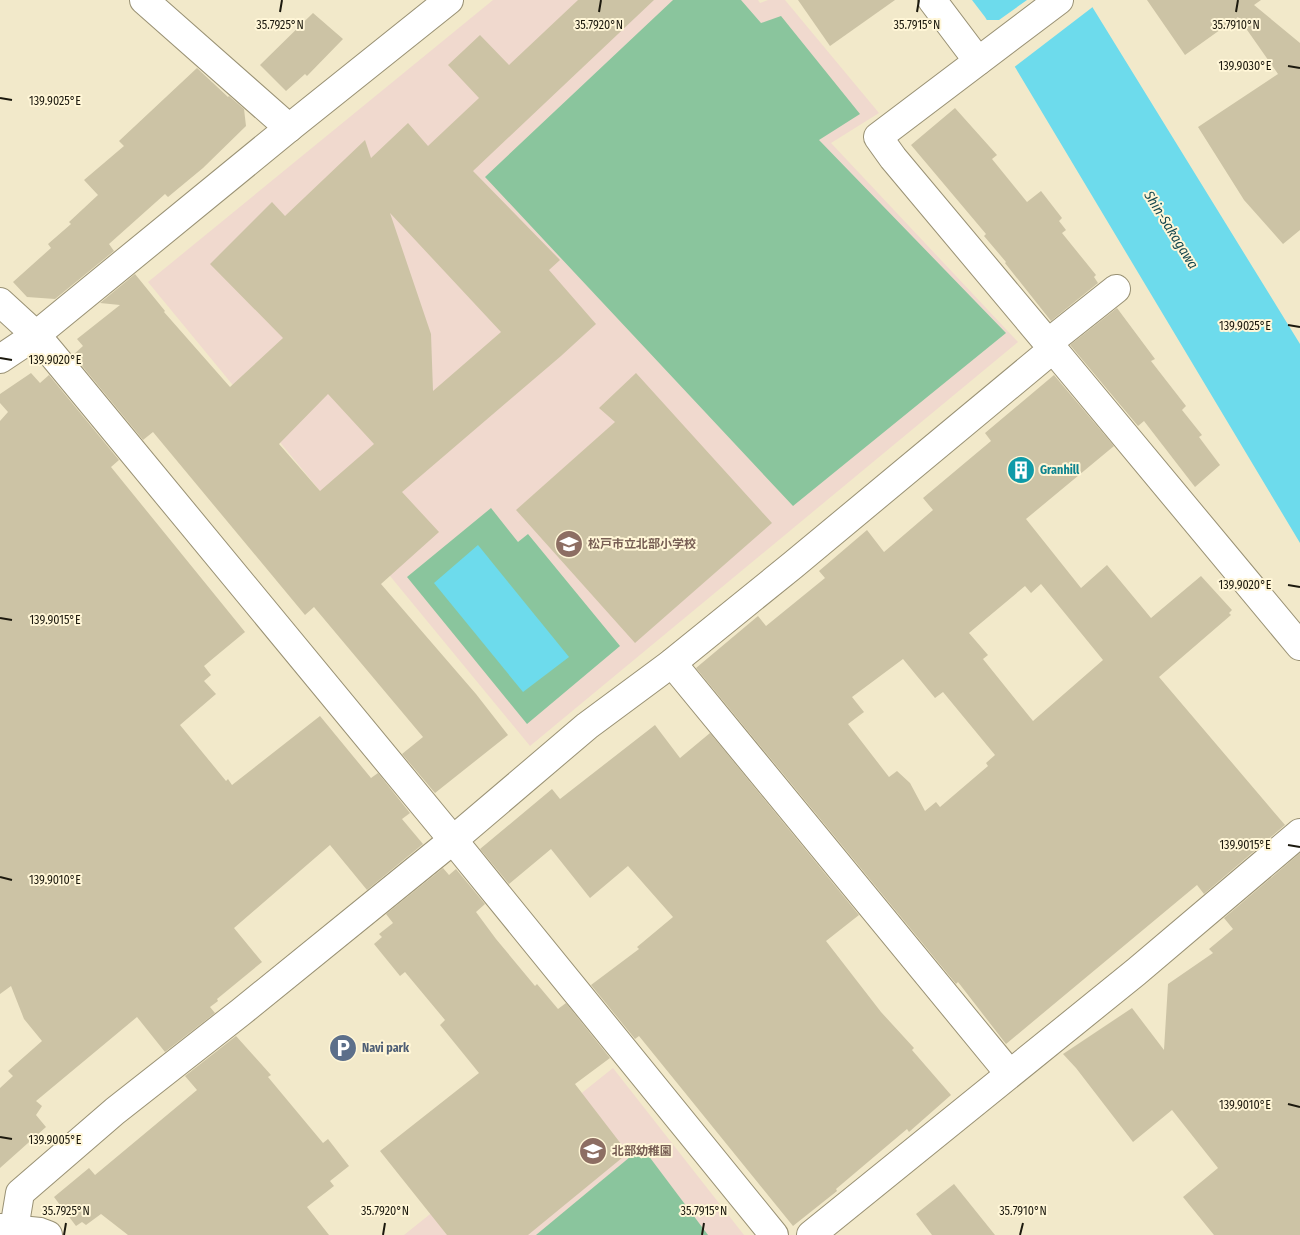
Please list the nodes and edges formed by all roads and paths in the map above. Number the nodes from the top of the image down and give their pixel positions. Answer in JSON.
{"nodes":[{"id":1,"x":144,"y":0,"type":"edge"},
{"id":2,"x":449,"y":0,"type":"edge"},
{"id":3,"x":932,"y":0,"type":"edge"},
{"id":4,"x":1059,"y":0,"type":"edge"},
{"id":5,"x":983,"y":58,"type":"junction"},
{"id":6,"x":289,"y":128,"type":"junction"},
{"id":7,"x":1116,"y":289,"type":"dead end"},
{"id":8,"x":0,"y":302,"type":"edge"},
{"id":9,"x":36,"y":335,"type":"junction"},
{"id":10,"x":1051,"y":346,"type":"junction"},
{"id":11,"x":0,"y":359,"type":"edge"},
{"id":12,"x":1300,"y":646,"type":"edge"},
{"id":13,"x":672,"y":663,"type":"junction"},
{"id":14,"x":1300,"y":833,"type":"edge"},
{"id":15,"x":453,"y":840,"type":"junction"},
{"id":16,"x":1010,"y":1073,"type":"junction"},
{"id":17,"x":7,"y":1229,"type":"edge"},
{"id":18,"x":48,"y":1235,"type":"edge"},
{"id":19,"x":774,"y":1235,"type":"edge"},
{"id":20,"x":811,"y":1235,"type":"edge"}],
"edges":[{"from":1,"to":6,"type":"street"},
{"from":2,"to":6,"type":"street"},
{"from":3,"to":5,"type":"street"},
{"from":4,"to":5,"type":"street"},
{"from":5,"to":10,"type":"street"},
{"from":6,"to":9,"type":"street"},
{"from":7,"to":10,"type":"street"},
{"from":8,"to":9,"type":"street"},
{"from":9,"to":11,"type":"street"},
{"from":9,"to":15,"type":"street"},
{"from":10,"to":12,"type":"street"},
{"from":10,"to":13,"type":"street"},
{"from":13,"to":15,"type":"street"},
{"from":13,"to":16,"type":"street"},
{"from":14,"to":16,"type":"street"},
{"from":15,"to":17,"type":"street"},
{"from":15,"to":19,"type":"street"},
{"from":16,"to":20,"type":"street"},
{"from":17,"to":18,"type":"street"}]}
